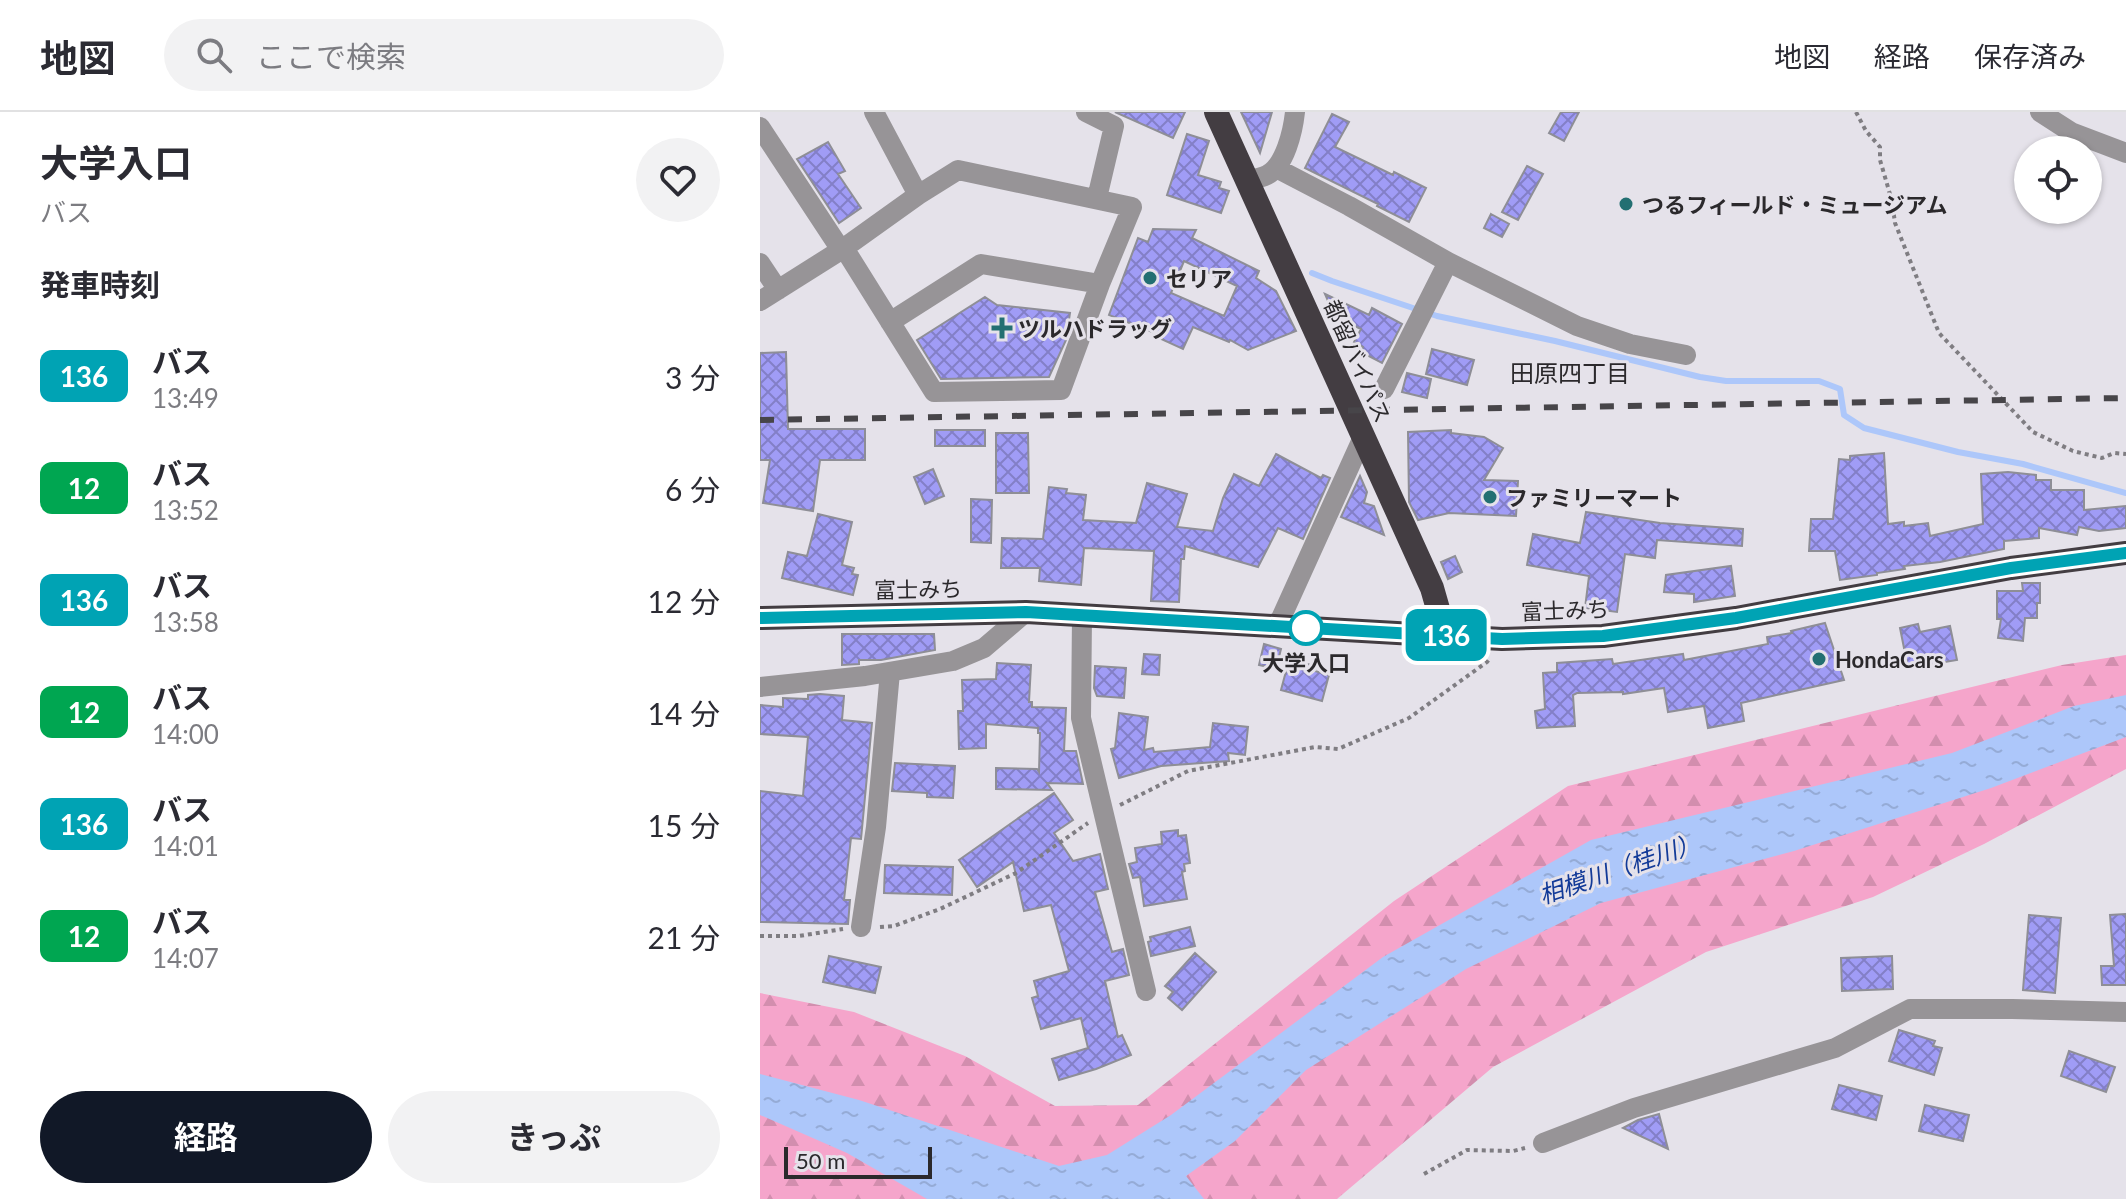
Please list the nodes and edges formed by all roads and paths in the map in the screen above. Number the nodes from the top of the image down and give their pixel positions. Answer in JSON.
{"nodes":[{"id":1,"x":874,"y":112,"type":"edge"},
{"id":2,"x":1086,"y":112,"type":"edge"},
{"id":3,"x":1216,"y":112,"type":"edge"},
{"id":4,"x":1295,"y":112,"type":"edge"},
{"id":5,"x":1856,"y":112,"type":"edge"},
{"id":6,"x":2040,"y":112,"type":"edge"},
{"id":7,"x":760,"y":127,"type":"edge"},
{"id":8,"x":2126,"y":153,"type":"edge"},
{"id":9,"x":1276,"y":168,"type":"junction"},
{"id":10,"x":1248,"y":180,"type":"junction"},
{"id":11,"x":918,"y":195,"type":"junction"},
{"id":12,"x":1097,"y":198,"type":"junction"},
{"id":13,"x":842,"y":249,"type":"junction"},
{"id":14,"x":1448,"y":262,"type":"junction"},
{"id":15,"x":760,"y":263,"type":"edge"},
{"id":16,"x":1100,"y":284,"type":"junction"},
{"id":17,"x":778,"y":290,"type":"junction"},
{"id":18,"x":760,"y":301,"type":"edge"},
{"id":19,"x":890,"y":322,"type":"junction"},
{"id":20,"x":1686,"y":355,"type":"dead end"},
{"id":21,"x":1384,"y":389,"type":"dead end"},
{"id":22,"x":1363,"y":437,"type":"junction"},
{"id":23,"x":2126,"y":454,"type":"edge"},
{"id":24,"x":2126,"y":553,"type":"edge"},
{"id":25,"x":1026,"y":612,"type":"junction"},
{"id":26,"x":1082,"y":616,"type":"junction"},
{"id":27,"x":760,"y":618,"type":"edge"},
{"id":28,"x":1277,"y":627,"type":"junction"},
{"id":29,"x":1441,"y":635,"type":"junction"},
{"id":30,"x":1502,"y":639,"type":"junction"},
{"id":31,"x":890,"y":672,"type":"junction"},
{"id":32,"x":760,"y":687,"type":"edge"},
{"id":33,"x":1103,"y":812,"type":"junction"},
{"id":34,"x":861,"y":927,"type":"junction"},
{"id":35,"x":760,"y":936,"type":"edge"},
{"id":36,"x":1146,"y":991,"type":"dead end"},
{"id":37,"x":2126,"y":1012,"type":"edge"},
{"id":38,"x":1543,"y":1143,"type":"joint"},
{"id":39,"x":1424,"y":1174,"type":"dead end"}],
"edges":[{"from":1,"to":11,"type":"street"},
{"from":2,"to":12,"type":"street"},
{"from":3,"to":10,"type":"highway","name":"都留バイパス"},
{"from":4,"to":9,"type":"street"},
{"from":5,"to":23,"type":"path"},
{"from":6,"to":8,"type":"street"},
{"from":7,"to":13,"type":"street"},
{"from":9,"to":10,"type":"street"},
{"from":9,"to":14,"type":"street"},
{"from":10,"to":22,"type":"highway","name":"都留バイパス"},
{"from":11,"to":12,"type":"street"},
{"from":11,"to":13,"type":"street"},
{"from":12,"to":16,"type":"street"},
{"from":13,"to":17,"type":"street"},
{"from":13,"to":19,"type":"street"},
{"from":14,"to":20,"type":"street"},
{"from":14,"to":21,"type":"street"},
{"from":15,"to":17,"type":"street"},
{"from":16,"to":19,"type":"street"},
{"from":16,"to":19,"type":"street"},
{"from":17,"to":18,"type":"street"},
{"from":22,"to":28,"type":"street"},
{"from":22,"to":29,"type":"highway","name":"都留バイパス"},
{"from":24,"to":30,"type":"highway","name":"富士みち"},
{"from":25,"to":26,"type":"highway","name":"富士みち"},
{"from":25,"to":27,"type":"highway","name":"富士みち"},
{"from":25,"to":31,"type":"street"},
{"from":26,"to":28,"type":"highway","name":"富士みち"},
{"from":26,"to":33,"type":"street"},
{"from":28,"to":29,"type":"highway","name":"富士みち"},
{"from":29,"to":30,"type":"highway","name":"富士みち"},
{"from":30,"to":33,"type":"path"},
{"from":31,"to":32,"type":"street"},
{"from":31,"to":34,"type":"street"},
{"from":33,"to":34,"type":"path"},
{"from":33,"to":36,"type":"street"},
{"from":34,"to":35,"type":"path"},
{"from":37,"to":38,"type":"street"},
{"from":38,"to":39,"type":"path"}]}
